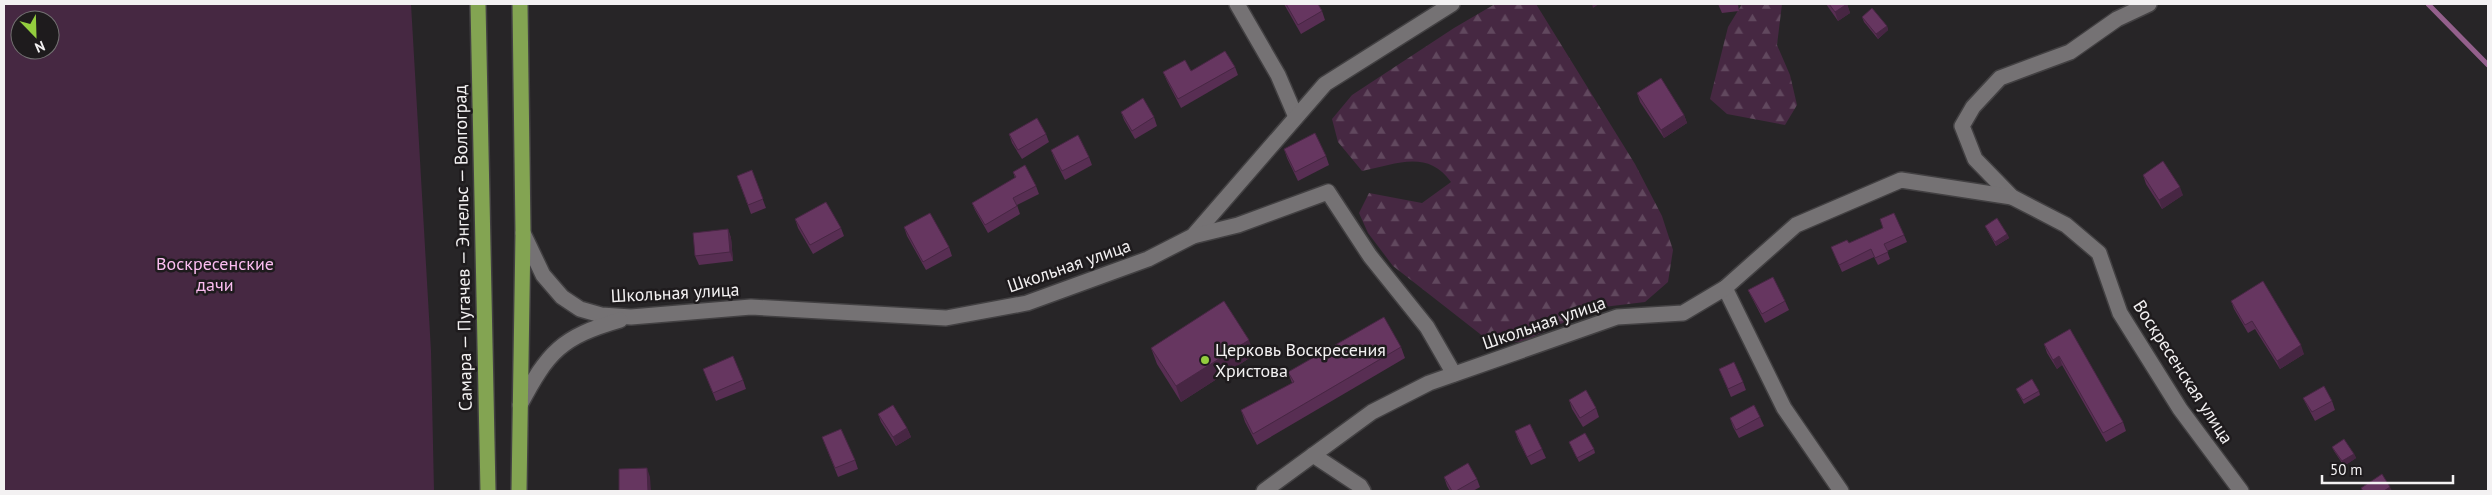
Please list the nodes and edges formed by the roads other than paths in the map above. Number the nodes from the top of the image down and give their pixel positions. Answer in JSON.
{"nodes":[{"id":1,"x":478,"y":4,"type":"edge"},
{"id":2,"x":520,"y":4,"type":"edge"},
{"id":3,"x":1237,"y":4,"type":"edge"},
{"id":4,"x":1452,"y":4,"type":"edge"},
{"id":5,"x":2149,"y":4,"type":"edge"},
{"id":6,"x":1296,"y":118,"type":"junction"},
{"id":7,"x":2012,"y":197,"type":"junction"},
{"id":8,"x":523,"y":233,"type":"junction"},
{"id":9,"x":1193,"y":236,"type":"junction"},
{"id":10,"x":1725,"y":288,"type":"junction"},
{"id":11,"x":631,"y":317,"type":"junction"},
{"id":12,"x":1454,"y":374,"type":"junction"},
{"id":13,"x":520,"y":405,"type":"junction"},
{"id":14,"x":1313,"y":455,"type":"junction"},
{"id":15,"x":488,"y":491,"type":"edge"},
{"id":16,"x":519,"y":491,"type":"edge"},
{"id":17,"x":1264,"y":491,"type":"edge"},
{"id":18,"x":1363,"y":491,"type":"edge"},
{"id":19,"x":1841,"y":491,"type":"edge"},
{"id":20,"x":2241,"y":491,"type":"edge"}],
"edges":[{"from":1,"to":15,"type":"main road","name":"Самара — Пугачев — Энгельс — Волгоград"},
{"from":2,"to":8,"type":"main road"},
{"from":3,"to":6,"type":"street"},
{"from":4,"to":6,"type":"street","name":"Школьная улица"},
{"from":5,"to":7,"type":"street","name":"Воскресенская улица"},
{"from":6,"to":9,"type":"street","name":"Школьная улица"},
{"from":7,"to":10,"type":"street","name":"Школьная улица"},
{"from":7,"to":20,"type":"street","name":"Воскресенская улица"},
{"from":8,"to":11,"type":"street","name":"Школьная улица"},
{"from":8,"to":13,"type":"main road"},
{"from":9,"to":11,"type":"street","name":"Школьная улица"},
{"from":9,"to":12,"type":"street"},
{"from":10,"to":12,"type":"street","name":"Школьная улица"},
{"from":10,"to":19,"type":"street"},
{"from":11,"to":13,"type":"street"},
{"from":12,"to":14,"type":"street","name":"Школьная улица"},
{"from":13,"to":16,"type":"main road"},
{"from":14,"to":17,"type":"street","name":"Школьная улица"},
{"from":14,"to":18,"type":"street"}]}
